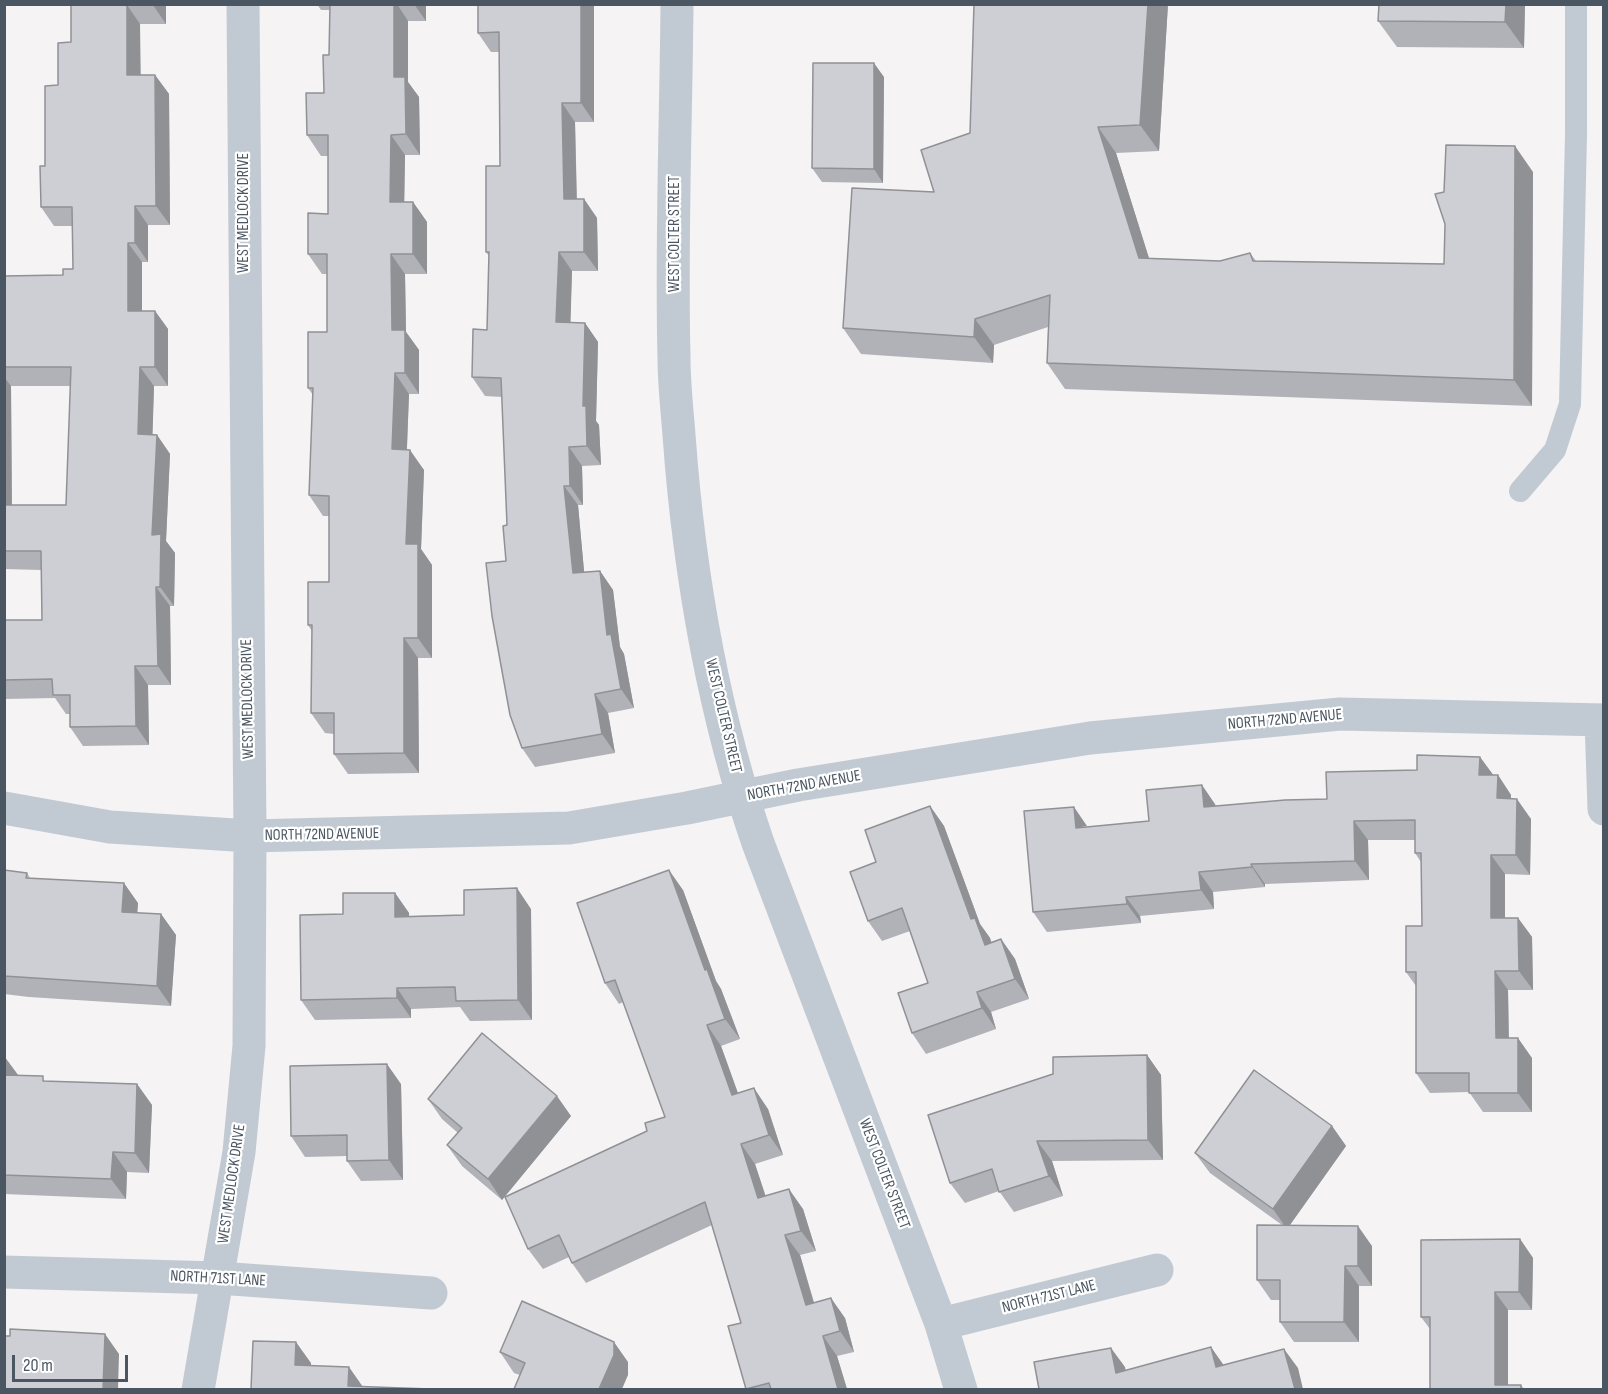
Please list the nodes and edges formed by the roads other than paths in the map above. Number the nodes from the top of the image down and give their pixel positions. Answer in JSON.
{"nodes":[{"id":1,"x":243,"y":4,"type":"edge"},
{"id":2,"x":676,"y":4,"type":"edge"},
{"id":3,"x":1576,"y":4,"type":"edge"},
{"id":4,"x":1520,"y":490,"type":"dead end"},
{"id":5,"x":1602,"y":720,"type":"edge"},
{"id":6,"x":742,"y":797,"type":"junction"},
{"id":7,"x":4,"y":808,"type":"edge"},
{"id":8,"x":1604,"y":808,"type":"edge"},
{"id":9,"x":249,"y":836,"type":"junction"},
{"id":10,"x":1157,"y":1270,"type":"dead end"},
{"id":11,"x":4,"y":1272,"type":"edge"},
{"id":12,"x":218,"y":1278,"type":"junction"},
{"id":13,"x":430,"y":1293,"type":"dead end"},
{"id":14,"x":941,"y":1324,"type":"junction"},
{"id":15,"x":198,"y":1389,"type":"edge"},
{"id":16,"x":961,"y":1389,"type":"edge"}],
"edges":[{"from":1,"to":9,"type":"street","name":"WEST MEDLOCK DRIVE"},
{"from":2,"to":6,"type":"street","name":"WEST COLTER STREET"},
{"from":3,"to":4,"type":"lane"},
{"from":5,"to":6,"type":"street","name":"NORTH 72ND AVENUE"},
{"from":5,"to":8,"type":"street"},
{"from":6,"to":9,"type":"street","name":"NORTH 72ND AVENUE"},
{"from":6,"to":14,"type":"street","name":"WEST COLTER STREET"},
{"from":7,"to":9,"type":"street","name":"NORTH 72ND AVENUE"},
{"from":9,"to":12,"type":"street","name":"WEST MEDLOCK DRIVE"},
{"from":10,"to":14,"type":"street","name":"NORTH 71ST LANE"},
{"from":11,"to":12,"type":"street","name":"NORTH 71ST LANE"},
{"from":12,"to":13,"type":"street","name":"NORTH 71ST LANE"},
{"from":12,"to":15,"type":"street","name":"WEST MEDLOCK DRIVE"},
{"from":14,"to":16,"type":"street","name":"WEST COLTER STREET"}]}
